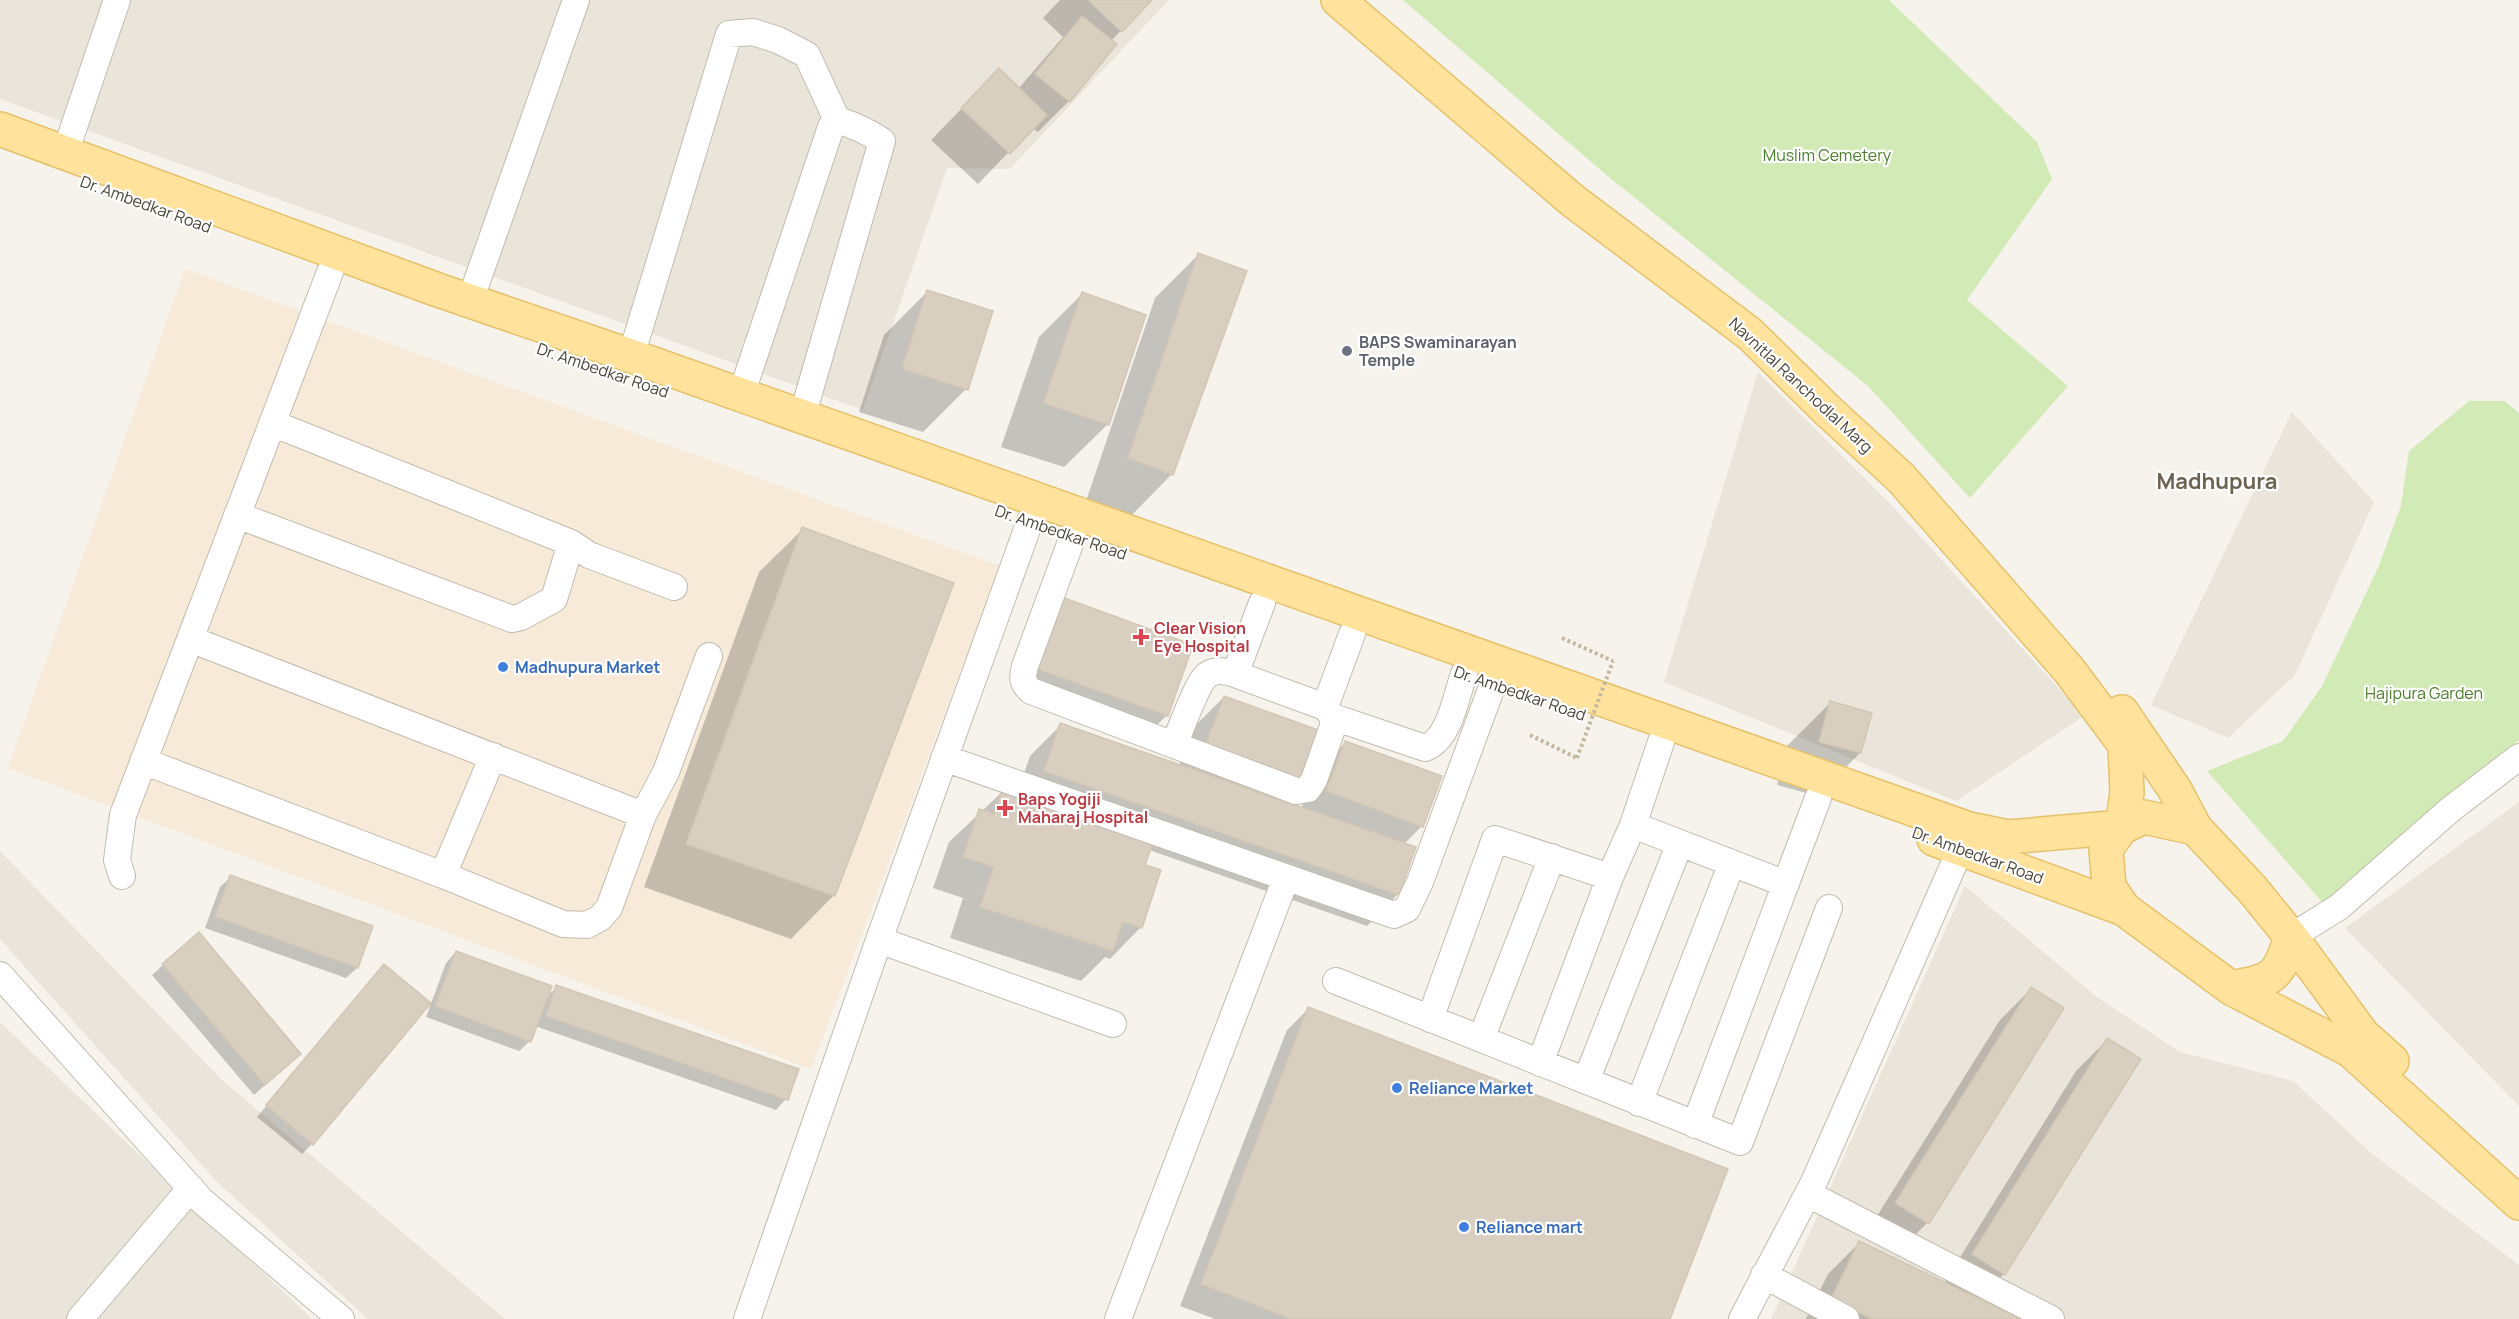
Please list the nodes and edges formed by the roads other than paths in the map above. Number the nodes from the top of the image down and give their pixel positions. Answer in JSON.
{"nodes":[{"id":1,"x":117,"y":0,"type":"edge"},
{"id":2,"x":576,"y":0,"type":"edge"},
{"id":3,"x":1338,"y":0,"type":"edge"},
{"id":4,"x":1362,"y":0,"type":"edge"},
{"id":5,"x":837,"y":120,"type":"junction"},
{"id":6,"x":0,"y":129,"type":"edge"},
{"id":7,"x":0,"y":151,"type":"edge"},
{"id":8,"x":65,"y":153,"type":"junction"},
{"id":9,"x":330,"y":272,"type":"junction"},
{"id":10,"x":470,"y":301,"type":"junction"},
{"id":11,"x":631,"y":356,"type":"junction"},
{"id":12,"x":741,"y":395,"type":"junction"},
{"id":13,"x":802,"y":417,"type":"junction"},
{"id":14,"x":272,"y":423,"type":"junction"},
{"id":15,"x":237,"y":515,"type":"junction"},
{"id":16,"x":1030,"y":521,"type":"junction"},
{"id":17,"x":1073,"y":536,"type":"junction"},
{"id":18,"x":571,"y":543,"type":"junction"},
{"id":19,"x":674,"y":587,"type":"dead end"},
{"id":20,"x":1262,"y":603,"type":"junction"},
{"id":21,"x":1352,"y":634,"type":"junction"},
{"id":22,"x":190,"y":639,"type":"junction"},
{"id":23,"x":709,"y":656,"type":"dead end"},
{"id":24,"x":1235,"y":674,"type":"junction"},
{"id":25,"x":1479,"y":679,"type":"junction"},
{"id":26,"x":1329,"y":712,"type":"junction"},
{"id":27,"x":1661,"y":742,"type":"junction"},
{"id":28,"x":1174,"y":745,"type":"junction"},
{"id":29,"x":493,"y":756,"type":"junction"},
{"id":30,"x":2519,"y":757,"type":"edge"},
{"id":31,"x":944,"y":758,"type":"junction"},
{"id":32,"x":143,"y":761,"type":"junction"},
{"id":33,"x":1818,"y":798,"type":"junction"},
{"id":34,"x":644,"y":815,"type":"junction"},
{"id":35,"x":1634,"y":825,"type":"junction"},
{"id":36,"x":2122,"y":827,"type":"junction"},
{"id":37,"x":2195,"y":828,"type":"junction"},
{"id":38,"x":1965,"y":839,"type":"junction"},
{"id":39,"x":1680,"y":843,"type":"junction"},
{"id":40,"x":1551,"y":857,"type":"junction"},
{"id":41,"x":1732,"y":863,"type":"junction"},
{"id":42,"x":443,"y":875,"type":"junction"},
{"id":43,"x":122,"y":876,"type":"dead end"},
{"id":44,"x":1610,"y":876,"type":"junction"},
{"id":45,"x":1286,"y":878,"type":"junction"},
{"id":46,"x":1786,"y":884,"type":"junction"},
{"id":47,"x":1829,"y":908,"type":"dead end"},
{"id":48,"x":2124,"y":909,"type":"junction"},
{"id":49,"x":2291,"y":937,"type":"junction"},
{"id":50,"x":879,"y":940,"type":"junction"},
{"id":51,"x":0,"y":975,"type":"edge"},
{"id":52,"x":1336,"y":981,"type":"dead end"},
{"id":53,"x":2231,"y":988,"type":"junction"},
{"id":54,"x":1430,"y":1019,"type":"junction"},
{"id":55,"x":1113,"y":1024,"type":"dead end"},
{"id":56,"x":1481,"y":1039,"type":"junction"},
{"id":57,"x":1540,"y":1063,"type":"junction"},
{"id":58,"x":1586,"y":1081,"type":"junction"},
{"id":59,"x":1639,"y":1102,"type":"junction"},
{"id":60,"x":1695,"y":1125,"type":"junction"},
{"id":61,"x":2519,"y":1176,"type":"edge"},
{"id":62,"x":191,"y":1188,"type":"junction"},
{"id":63,"x":1808,"y":1194,"type":"junction"},
{"id":64,"x":2519,"y":1203,"type":"edge"},
{"id":65,"x":1764,"y":1275,"type":"junction"},
{"id":66,"x":80,"y":1319,"type":"edge"},
{"id":67,"x":341,"y":1319,"type":"edge"},
{"id":68,"x":747,"y":1319,"type":"edge"},
{"id":69,"x":1118,"y":1319,"type":"edge"},
{"id":70,"x":1742,"y":1319,"type":"edge"},
{"id":71,"x":1846,"y":1319,"type":"edge"},
{"id":72,"x":2051,"y":1319,"type":"edge"}],
"edges":[{"from":1,"to":8,"type":"street"},
{"from":2,"to":10,"type":"street"},
{"from":3,"to":36,"type":"main road","name":"Navnitlal Ranchodlal Marg"},
{"from":4,"to":37,"type":"main road"},
{"from":5,"to":11,"type":"street"},
{"from":5,"to":12,"type":"street"},
{"from":5,"to":13,"type":"street"},
{"from":6,"to":8,"type":"main road","name":"Dr. Ambedkar Road"},
{"from":7,"to":9,"type":"main road","name":"Dr. Ambedkar Road"},
{"from":8,"to":10,"type":"main road","name":"Dr. Ambedkar Road"},
{"from":9,"to":14,"type":"street"},
{"from":9,"to":16,"type":"main road","name":"Dr. Ambedkar Road"},
{"from":10,"to":11,"type":"main road","name":"Dr. Ambedkar Road"},
{"from":11,"to":12,"type":"main road","name":"Dr. Ambedkar Road"},
{"from":12,"to":13,"type":"main road","name":"Dr. Ambedkar Road"},
{"from":13,"to":38,"type":"main road","name":"Dr. Ambedkar Road"},
{"from":14,"to":15,"type":"street"},
{"from":14,"to":18,"type":"street"},
{"from":15,"to":18,"type":"street"},
{"from":15,"to":22,"type":"street"},
{"from":16,"to":17,"type":"main road","name":"Dr. Ambedkar Road"},
{"from":16,"to":31,"type":"street"},
{"from":17,"to":20,"type":"main road","name":"Dr. Ambedkar Road"},
{"from":17,"to":28,"type":"street"},
{"from":18,"to":19,"type":"street"},
{"from":20,"to":21,"type":"main road","name":"Dr. Ambedkar Road"},
{"from":20,"to":24,"type":"street"},
{"from":21,"to":25,"type":"main road","name":"Dr. Ambedkar Road"},
{"from":21,"to":26,"type":"street"},
{"from":22,"to":29,"type":"street"},
{"from":22,"to":32,"type":"street"},
{"from":23,"to":34,"type":"street"},
{"from":24,"to":26,"type":"street"},
{"from":24,"to":28,"type":"street"},
{"from":25,"to":26,"type":"street"},
{"from":25,"to":27,"type":"main road","name":"Dr. Ambedkar Road"},
{"from":25,"to":45,"type":"street"},
{"from":26,"to":28,"type":"street"},
{"from":27,"to":33,"type":"main road","name":"Dr. Ambedkar Road"},
{"from":27,"to":35,"type":"street"},
{"from":29,"to":34,"type":"street"},
{"from":29,"to":42,"type":"street"},
{"from":30,"to":49,"type":"street"},
{"from":31,"to":45,"type":"street"},
{"from":31,"to":50,"type":"street"},
{"from":32,"to":42,"type":"street"},
{"from":32,"to":43,"type":"street"},
{"from":33,"to":38,"type":"main road","name":"Dr. Ambedkar Road"},
{"from":33,"to":46,"type":"street"},
{"from":34,"to":42,"type":"street"},
{"from":35,"to":39,"type":"street"},
{"from":35,"to":44,"type":"street"},
{"from":36,"to":37,"type":"main road","name":"Dr. Ambedkar Road"},
{"from":36,"to":38,"type":"main road","name":"Dr. Ambedkar Road"},
{"from":36,"to":48,"type":"main road"},
{"from":37,"to":49,"type":"main road"},
{"from":38,"to":48,"type":"main road","name":"Dr. Ambedkar Road"},
{"from":38,"to":63,"type":"street"},
{"from":39,"to":41,"type":"street"},
{"from":39,"to":58,"type":"street"},
{"from":40,"to":44,"type":"street"},
{"from":40,"to":54,"type":"street"},
{"from":40,"to":56,"type":"street"},
{"from":41,"to":46,"type":"street"},
{"from":41,"to":59,"type":"street"},
{"from":44,"to":57,"type":"street"},
{"from":45,"to":69,"type":"street"},
{"from":46,"to":60,"type":"street"},
{"from":47,"to":60,"type":"street"},
{"from":48,"to":53,"type":"main road"},
{"from":49,"to":53,"type":"main road"},
{"from":49,"to":61,"type":"main road"},
{"from":50,"to":55,"type":"street"},
{"from":50,"to":68,"type":"street"},
{"from":51,"to":62,"type":"street"},
{"from":52,"to":54,"type":"street"},
{"from":53,"to":64,"type":"main road"},
{"from":54,"to":56,"type":"street"},
{"from":56,"to":57,"type":"street"},
{"from":57,"to":58,"type":"street"},
{"from":58,"to":59,"type":"street"},
{"from":59,"to":60,"type":"street"},
{"from":62,"to":66,"type":"street"},
{"from":62,"to":67,"type":"street"},
{"from":63,"to":65,"type":"street"},
{"from":63,"to":72,"type":"street"},
{"from":65,"to":70,"type":"street"},
{"from":65,"to":71,"type":"street"}]}
